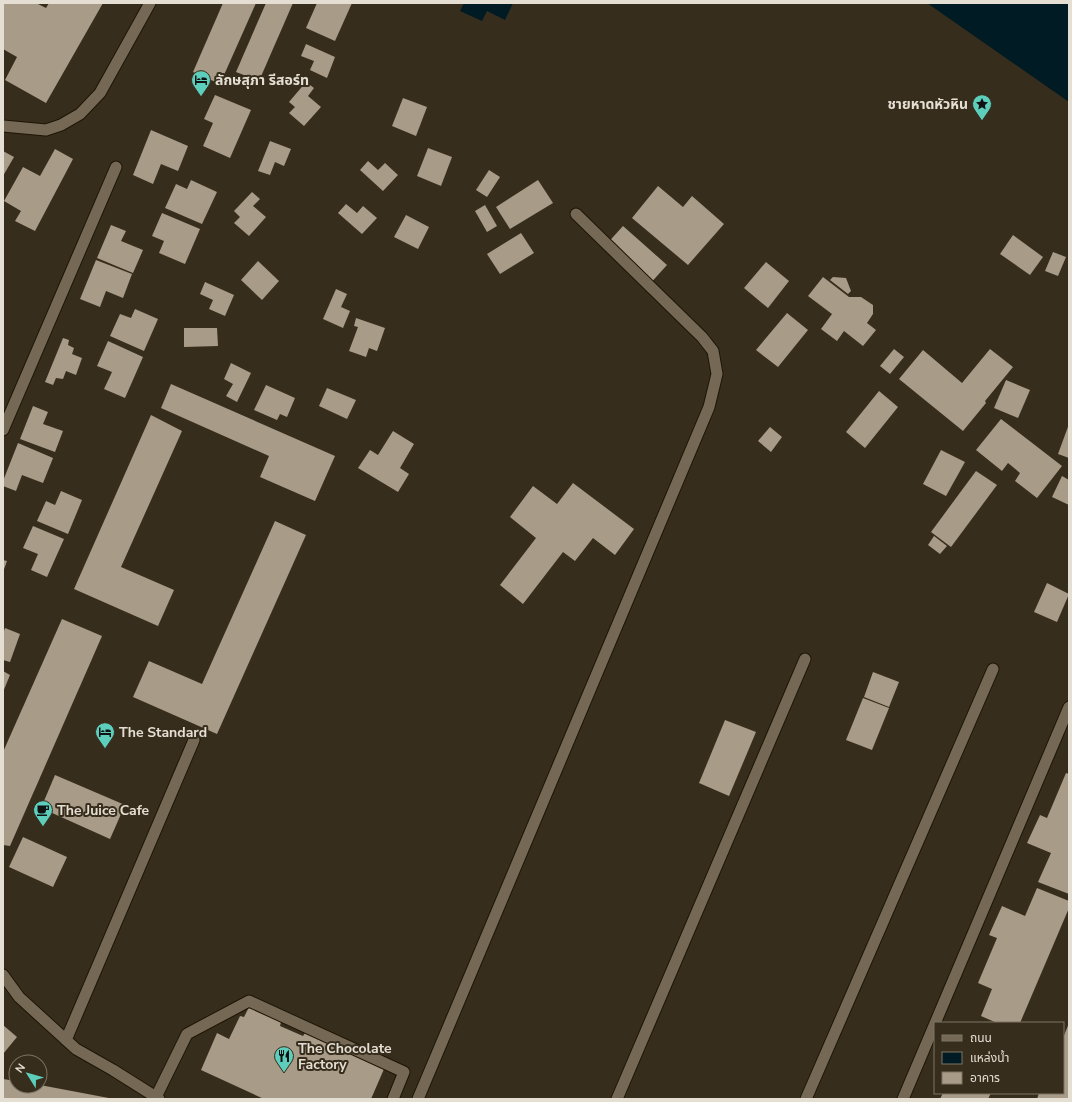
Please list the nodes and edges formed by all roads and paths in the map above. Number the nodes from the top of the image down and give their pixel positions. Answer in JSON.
{"nodes":[{"id":1,"x":150,"y":3,"type":"edge"},
{"id":2,"x":3,"y":126,"type":"edge"},
{"id":3,"x":116,"y":167,"type":"dead end"},
{"id":4,"x":576,"y":214,"type":"dead end"},
{"id":5,"x":3,"y":430,"type":"edge"},
{"id":6,"x":805,"y":659,"type":"dead end"},
{"id":7,"x":993,"y":669,"type":"dead end"},
{"id":8,"x":1069,"y":707,"type":"edge"},
{"id":9,"x":194,"y":740,"type":"dead end"},
{"id":10,"x":3,"y":975,"type":"edge"},
{"id":11,"x":936,"y":1022,"type":"edge"},
{"id":12,"x":934,"y":1026,"type":"edge"},
{"id":13,"x":66,"y":1040,"type":"junction"},
{"id":14,"x":157,"y":1098,"type":"edge"},
{"id":15,"x":393,"y":1099,"type":"edge"},
{"id":16,"x":418,"y":1099,"type":"edge"},
{"id":17,"x":617,"y":1099,"type":"edge"},
{"id":18,"x":806,"y":1099,"type":"edge"},
{"id":19,"x":903,"y":1099,"type":"edge"}],
"edges":[{"from":1,"to":2,"type":"street"},
{"from":3,"to":5,"type":"street"},
{"from":4,"to":16,"type":"street"},
{"from":6,"to":17,"type":"street"},
{"from":7,"to":18,"type":"street"},
{"from":8,"to":11,"type":"street"},
{"from":9,"to":13,"type":"street"},
{"from":10,"to":13,"type":"street"},
{"from":12,"to":19,"type":"street"},
{"from":13,"to":14,"type":"street"},
{"from":14,"to":15,"type":"street"}]}
